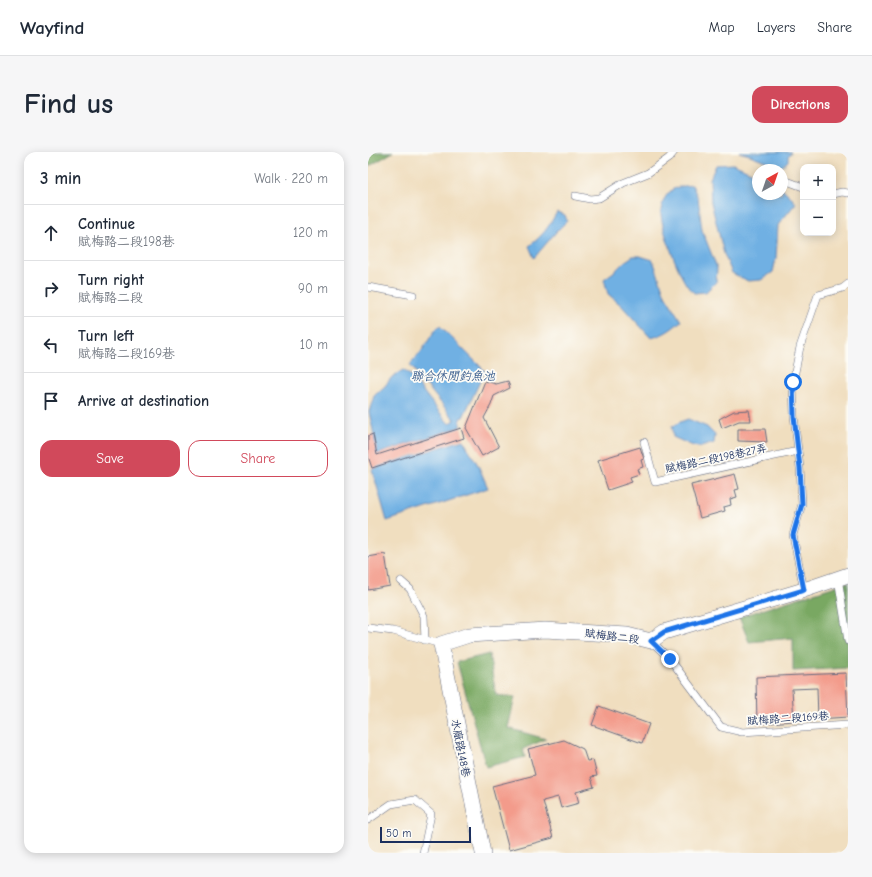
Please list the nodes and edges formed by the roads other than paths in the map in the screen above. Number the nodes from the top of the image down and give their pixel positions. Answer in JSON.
{"nodes":[{"id":1,"x":672,"y":155,"type":"edge"},
{"id":2,"x":788,"y":181,"type":"edge"},
{"id":3,"x":800,"y":186,"type":"edge"},
{"id":4,"x":836,"y":193,"type":"edge"},
{"id":5,"x":848,"y":193,"type":"edge"},
{"id":6,"x":575,"y":196,"type":"dead end"},
{"id":7,"x":848,"y":284,"type":"edge"},
{"id":8,"x":368,"y":287,"type":"edge"},
{"id":9,"x":414,"y":295,"type":"dead end"},
{"id":10,"x":644,"y":442,"type":"dead end"},
{"id":11,"x":798,"y":451,"type":"junction"},
{"id":12,"x":843,"y":576,"type":"edge"},
{"id":13,"x":401,"y":581,"type":"dead end"},
{"id":14,"x":804,"y":590,"type":"junction"},
{"id":15,"x":368,"y":628,"type":"edge"},
{"id":16,"x":425,"y":640,"type":"junction"},
{"id":17,"x":651,"y":641,"type":"junction"},
{"id":18,"x":848,"y":641,"type":"edge"},
{"id":19,"x":441,"y":644,"type":"junction"},
{"id":20,"x":848,"y":725,"type":"edge"},
{"id":21,"x":368,"y":820,"type":"edge"},
{"id":22,"x":423,"y":853,"type":"edge"},
{"id":23,"x":483,"y":853,"type":"edge"}],
"edges":[{"from":1,"to":6,"type":"lane"},
{"from":2,"to":3,"type":"lane"},
{"from":4,"to":5,"type":"lane"},
{"from":7,"to":11,"type":"lane"},
{"from":8,"to":9,"type":"lane"},
{"from":10,"to":11,"type":"lane","name":"賦梅路二段198巷27弄"},
{"from":11,"to":14,"type":"lane"},
{"from":12,"to":14,"type":"street","name":"賦梅路二段"},
{"from":12,"to":18,"type":"lane"},
{"from":13,"to":16,"type":"lane"},
{"from":14,"to":17,"type":"street","name":"賦梅路二段"},
{"from":15,"to":16,"type":"lane"},
{"from":16,"to":19,"type":"lane"},
{"from":17,"to":19,"type":"street","name":"賦梅路二段"},
{"from":17,"to":20,"type":"lane","name":"賦梅路二段169巷"},
{"from":19,"to":23,"type":"street","name":"水廠路148巷"},
{"from":21,"to":22,"type":"lane"}]}
